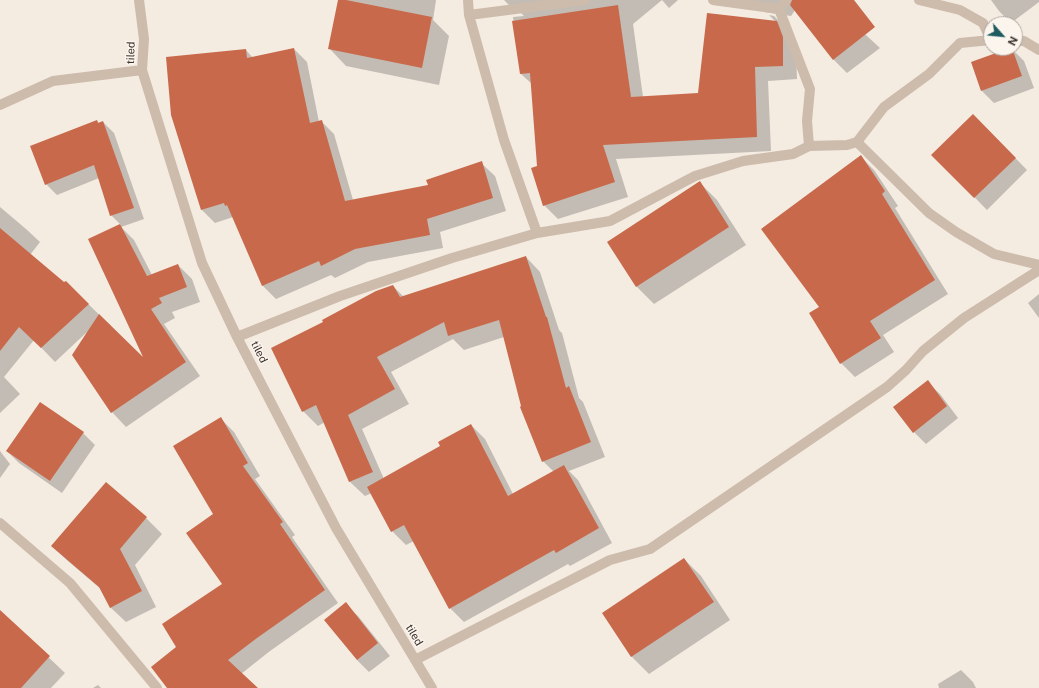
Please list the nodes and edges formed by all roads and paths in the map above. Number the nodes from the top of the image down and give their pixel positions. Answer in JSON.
{"nodes":[{"id":1,"x":139,"y":0,"type":"edge"},
{"id":2,"x":468,"y":0,"type":"edge"},
{"id":3,"x":585,"y":0,"type":"edge"},
{"id":4,"x":713,"y":0,"type":"edge"},
{"id":5,"x":786,"y":0,"type":"edge"},
{"id":6,"x":918,"y":0,"type":"edge"},
{"id":7,"x":779,"y":9,"type":"junction"},
{"id":8,"x":469,"y":15,"type":"junction"},
{"id":9,"x":1023,"y":41,"type":"edge"},
{"id":10,"x":1039,"y":50,"type":"edge"},
{"id":11,"x":142,"y":70,"type":"junction"},
{"id":12,"x":0,"y":105,"type":"edge"},
{"id":13,"x":857,"y":142,"type":"junction"},
{"id":14,"x":809,"y":146,"type":"junction"},
{"id":15,"x":537,"y":233,"type":"junction"},
{"id":16,"x":1039,"y":265,"type":"edge"},
{"id":17,"x":1039,"y":270,"type":"edge"},
{"id":18,"x":237,"y":337,"type":"junction"},
{"id":19,"x":0,"y":524,"type":"edge"},
{"id":20,"x":415,"y":660,"type":"junction"},
{"id":21,"x":157,"y":688,"type":"edge"},
{"id":22,"x":432,"y":688,"type":"edge"}],
"edges":[{"from":1,"to":11,"type":"street","name":"tiled"},
{"from":2,"to":8,"type":"street"},
{"from":3,"to":8,"type":"street"},
{"from":4,"to":7,"type":"street"},
{"from":5,"to":7,"type":"street"},
{"from":6,"to":13,"type":"street"},
{"from":7,"to":14,"type":"street"},
{"from":8,"to":15,"type":"street"},
{"from":9,"to":10,"type":"street"},
{"from":11,"to":12,"type":"street"},
{"from":11,"to":18,"type":"street","name":"tiled"},
{"from":13,"to":14,"type":"street"},
{"from":13,"to":16,"type":"street"},
{"from":14,"to":15,"type":"street"},
{"from":15,"to":18,"type":"street"},
{"from":17,"to":20,"type":"street"},
{"from":18,"to":20,"type":"street","name":"tiled"},
{"from":19,"to":21,"type":"street"},
{"from":20,"to":22,"type":"street","name":"tiled"}]}
